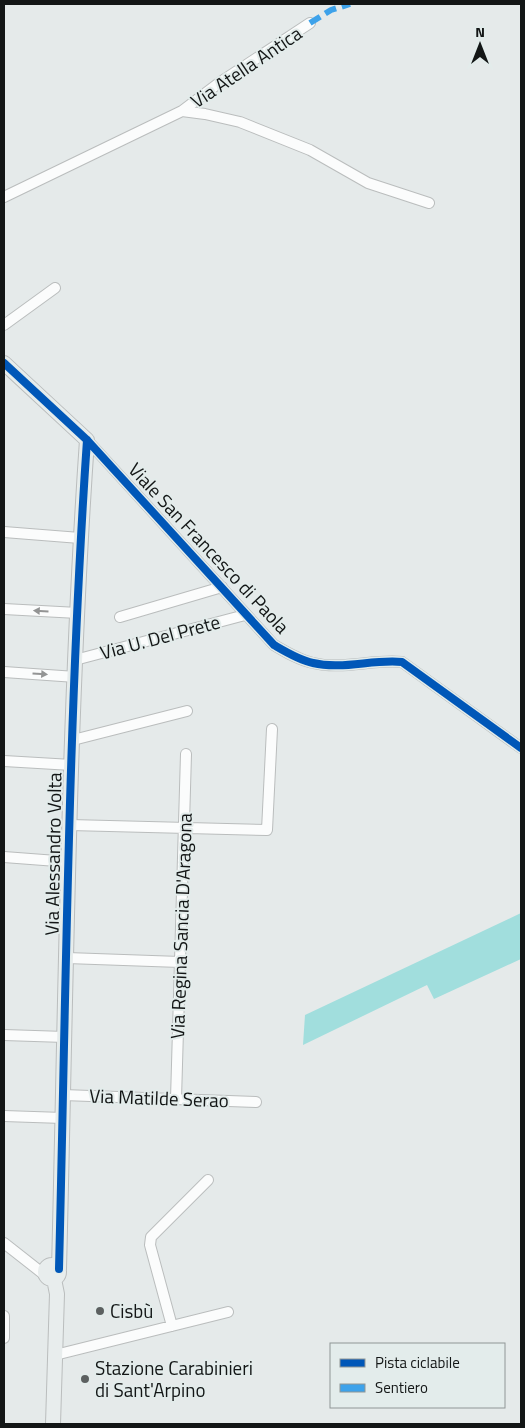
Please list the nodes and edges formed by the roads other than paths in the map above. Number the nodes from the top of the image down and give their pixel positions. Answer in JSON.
{"nodes":[{"id":1,"x":310,"y":23,"type":"dead end"},
{"id":2,"x":182,"y":111,"type":"junction"},
{"id":3,"x":4,"y":197,"type":"edge"},
{"id":4,"x":429,"y":203,"type":"dead end"},
{"id":5,"x":55,"y":288,"type":"dead end"},
{"id":6,"x":4,"y":324,"type":"edge"},
{"id":7,"x":4,"y":363,"type":"edge"},
{"id":8,"x":87,"y":440,"type":"junction"},
{"id":9,"x":4,"y":532,"type":"edge"},
{"id":10,"x":80,"y":538,"type":"junction"},
{"id":11,"x":222,"y":587,"type":"junction"},
{"id":12,"x":4,"y":609,"type":"edge"},
{"id":13,"x":78,"y":613,"type":"junction"},
{"id":14,"x":245,"y":615,"type":"junction"},
{"id":15,"x":120,"y":617,"type":"dead end"},
{"id":16,"x":76,"y":660,"type":"junction"},
{"id":17,"x":4,"y":672,"type":"edge"},
{"id":18,"x":76,"y":677,"type":"junction"},
{"id":19,"x":187,"y":710,"type":"dead end"},
{"id":20,"x":272,"y":729,"type":"dead end"},
{"id":21,"x":72,"y":740,"type":"junction"},
{"id":22,"x":521,"y":748,"type":"edge"},
{"id":23,"x":186,"y":754,"type":"dead end"},
{"id":24,"x":4,"y":761,"type":"edge"},
{"id":25,"x":72,"y":765,"type":"junction"},
{"id":26,"x":70,"y":825,"type":"junction"},
{"id":27,"x":184,"y":828,"type":"junction"},
{"id":28,"x":4,"y":857,"type":"edge"},
{"id":29,"x":70,"y":862,"type":"junction"},
{"id":30,"x":67,"y":958,"type":"junction"},
{"id":31,"x":180,"y":962,"type":"junction"},
{"id":32,"x":4,"y":1035,"type":"edge"},
{"id":33,"x":65,"y":1037,"type":"junction"},
{"id":34,"x":63,"y":1094,"type":"junction"},
{"id":35,"x":176,"y":1099,"type":"junction"},
{"id":36,"x":256,"y":1102,"type":"dead end"},
{"id":37,"x":4,"y":1116,"type":"edge"},
{"id":38,"x":63,"y":1118,"type":"junction"},
{"id":39,"x":208,"y":1180,"type":"dead end"},
{"id":40,"x":4,"y":1243,"type":"edge"},
{"id":41,"x":48,"y":1271,"type":"junction"},
{"id":42,"x":228,"y":1312,"type":"dead end"},
{"id":43,"x":4,"y":1318,"type":"edge"},
{"id":44,"x":172,"y":1326,"type":"junction"},
{"id":45,"x":4,"y":1338,"type":"edge"},
{"id":46,"x":56,"y":1355,"type":"junction"},
{"id":47,"x":54,"y":1424,"type":"edge"}],
"edges":[{"from":1,"to":2,"type":"street","name":"Via Atella Antica"},
{"from":2,"to":3,"type":"street","name":"Via Atella Antica"},
{"from":2,"to":4,"type":"street"},
{"from":5,"to":6,"type":"street"},
{"from":7,"to":8,"type":"street","name":"Viale San Francesco di Paola"},
{"from":8,"to":10,"type":"street","name":"Via Alessandro Volta"},
{"from":8,"to":11,"type":"street","name":"Viale San Francesco di Paola"},
{"from":9,"to":10,"type":"street"},
{"from":10,"to":13,"type":"street","name":"Via Alessandro Volta"},
{"from":11,"to":14,"type":"street","name":"Viale San Francesco di Paola"},
{"from":11,"to":15,"type":"street"},
{"from":13,"to":12,"type":"street","one_way":true},
{"from":13,"to":16,"type":"street","name":"Via Alessandro Volta"},
{"from":14,"to":16,"type":"street","name":"Via U. Del Prete"},
{"from":14,"to":22,"type":"street","name":"Viale San Francesco di Paola"},
{"from":16,"to":18,"type":"street","name":"Via Alessandro Volta"},
{"from":17,"to":18,"type":"street","one_way":true},
{"from":18,"to":21,"type":"street","name":"Via Alessandro Volta"},
{"from":19,"to":21,"type":"street"},
{"from":20,"to":27,"type":"street"},
{"from":21,"to":25,"type":"street","name":"Via Alessandro Volta"},
{"from":23,"to":27,"type":"street","name":"Via Regina Sancia D'Aragona"},
{"from":24,"to":25,"type":"street"},
{"from":25,"to":26,"type":"street","name":"Via Alessandro Volta"},
{"from":26,"to":27,"type":"street"},
{"from":26,"to":29,"type":"street","name":"Via Alessandro Volta"},
{"from":27,"to":31,"type":"street","name":"Via Regina Sancia D'Aragona"},
{"from":28,"to":29,"type":"street"},
{"from":29,"to":30,"type":"street","name":"Via Alessandro Volta"},
{"from":30,"to":31,"type":"street"},
{"from":30,"to":33,"type":"street","name":"Via Alessandro Volta"},
{"from":31,"to":35,"type":"street","name":"Via Regina Sancia D'Aragona"},
{"from":32,"to":33,"type":"street"},
{"from":33,"to":34,"type":"street","name":"Via Alessandro Volta"},
{"from":34,"to":35,"type":"street","name":"Via Matilde Serao"},
{"from":34,"to":38,"type":"street","name":"Via Alessandro Volta"},
{"from":35,"to":36,"type":"street","name":"Via Matilde Serao"},
{"from":37,"to":38,"type":"street"},
{"from":38,"to":41,"type":"street","name":"Via Alessandro Volta"},
{"from":39,"to":44,"type":"street"},
{"from":40,"to":41,"type":"street"},
{"from":41,"to":46,"type":"street","name":"Via Alessandro Volta"},
{"from":42,"to":44,"type":"street"},
{"from":43,"to":45,"type":"street"},
{"from":44,"to":46,"type":"street"},
{"from":46,"to":47,"type":"street","name":"Via Alessandro Volta"}]}
